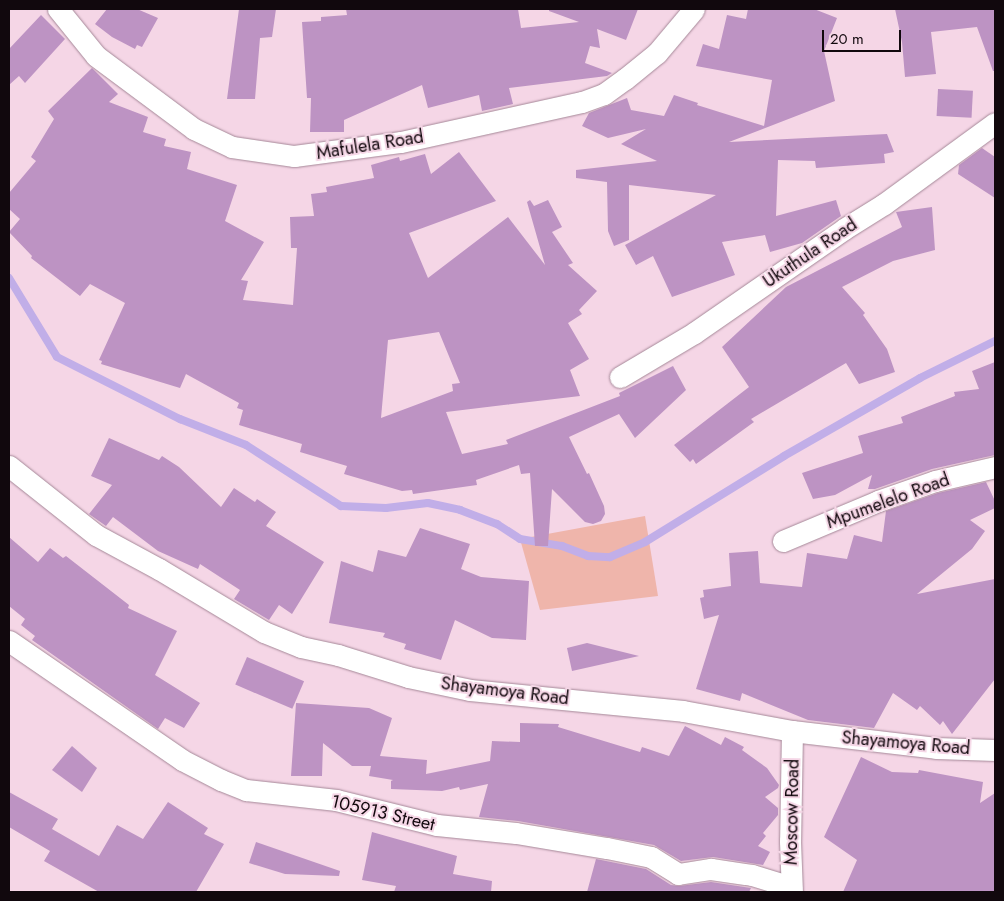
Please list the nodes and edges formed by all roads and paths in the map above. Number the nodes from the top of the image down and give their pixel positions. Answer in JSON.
{"nodes":[{"id":1,"x":58,"y":9,"type":"edge"},
{"id":2,"x":694,"y":9,"type":"edge"},
{"id":3,"x":995,"y":123,"type":"edge"},
{"id":4,"x":620,"y":377,"type":"dead end"},
{"id":5,"x":9,"y":466,"type":"edge"},
{"id":6,"x":995,"y":467,"type":"edge"},
{"id":7,"x":783,"y":542,"type":"dead end"},
{"id":8,"x":9,"y":641,"type":"edge"},
{"id":9,"x":792,"y":732,"type":"junction"},
{"id":10,"x":995,"y":750,"type":"edge"},
{"id":11,"x":792,"y":890,"type":"edge"}],
"edges":[{"from":1,"to":2,"type":"street","name":"Mafulela Road"},
{"from":3,"to":4,"type":"street","name":"Ukuthula Road"},
{"from":5,"to":9,"type":"street","name":"Shayamoya Road"},
{"from":6,"to":7,"type":"street","name":"Mpumelelo Road"},
{"from":8,"to":11,"type":"street","name":"105913 Street"},
{"from":9,"to":10,"type":"street","name":"Shayamoya Road"},
{"from":9,"to":11,"type":"street","name":"Moscow Road"}]}
